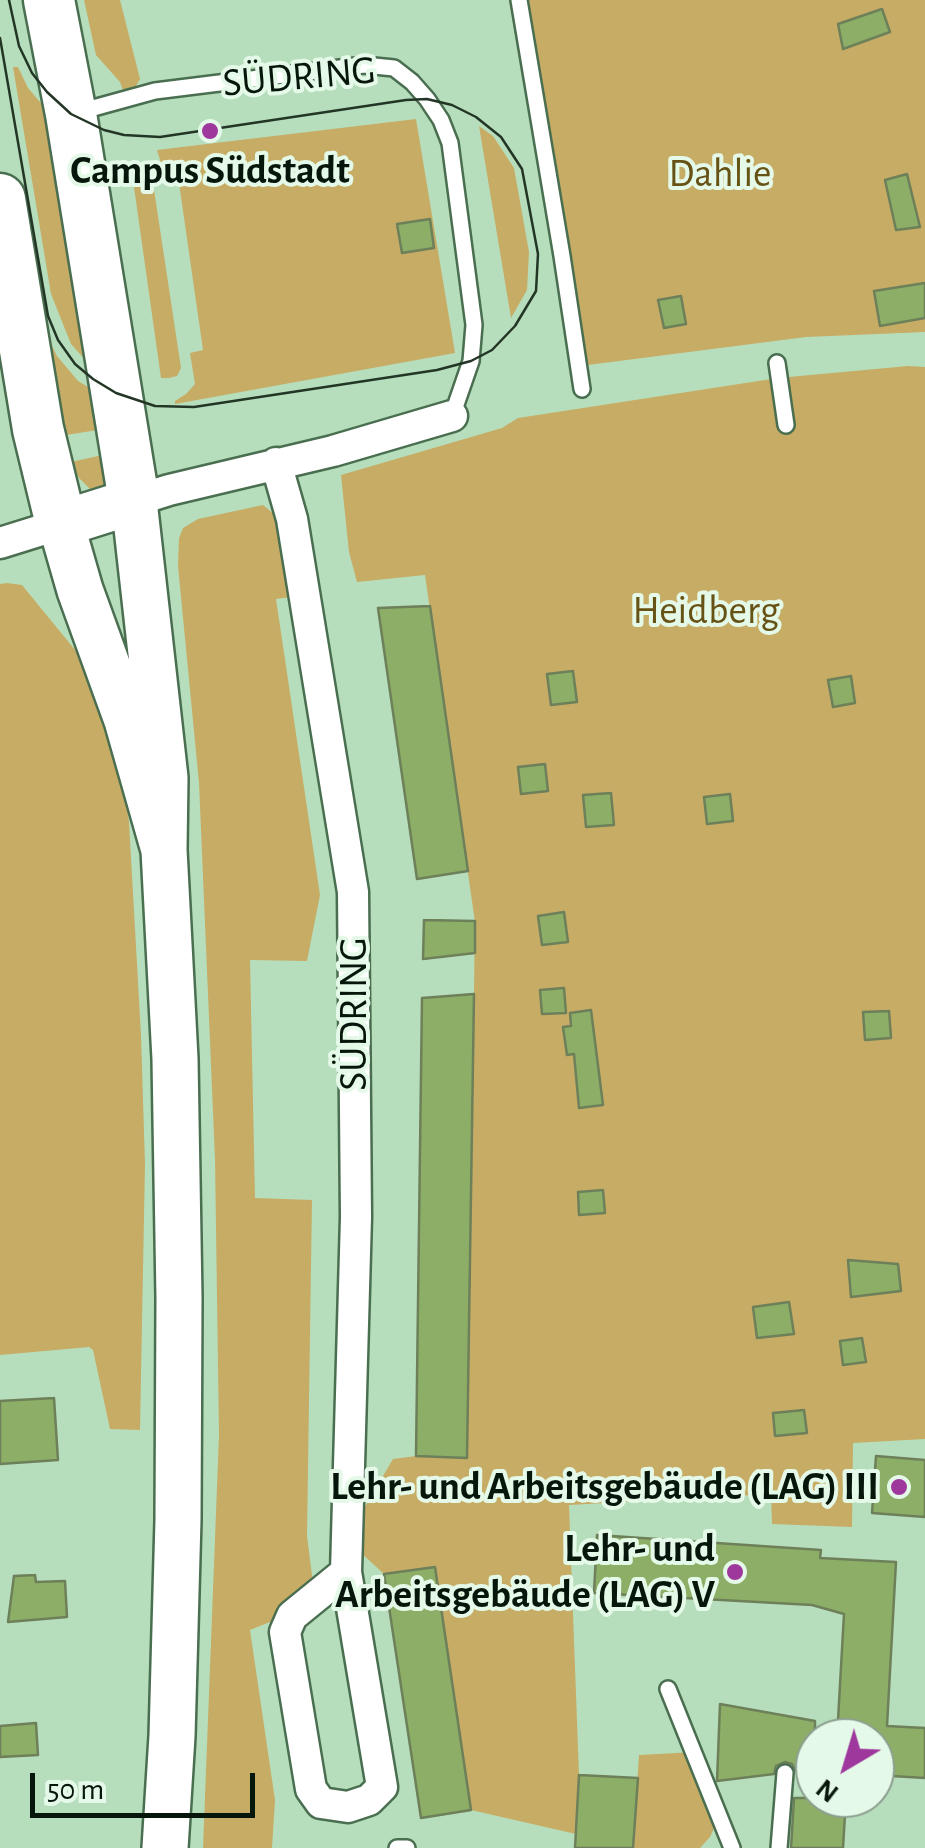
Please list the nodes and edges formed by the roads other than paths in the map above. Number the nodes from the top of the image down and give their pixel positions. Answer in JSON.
{"nodes":[{"id":1,"x":49,"y":0,"type":"edge"},
{"id":2,"x":518,"y":0,"type":"edge"},
{"id":3,"x":71,"y":114,"type":"junction"},
{"id":4,"x":0,"y":199,"type":"edge"},
{"id":5,"x":776,"y":362,"type":"dead end"},
{"id":6,"x":582,"y":389,"type":"dead end"},
{"id":7,"x":452,"y":416,"type":"joint"},
{"id":8,"x":786,"y":425,"type":"dead end"},
{"id":9,"x":276,"y":464,"type":"junction"},
{"id":10,"x":134,"y":501,"type":"junction"},
{"id":11,"x":61,"y":524,"type":"junction"},
{"id":12,"x":0,"y":543,"type":"edge"},
{"id":13,"x":164,"y":850,"type":"junction"},
{"id":14,"x":346,"y":1572,"type":"junction"},
{"id":15,"x":668,"y":1690,"type":"dead end"},
{"id":16,"x":785,"y":1773,"type":"dead end"},
{"id":17,"x":166,"y":1848,"type":"edge"},
{"id":18,"x":397,"y":1848,"type":"edge"},
{"id":19,"x":407,"y":1848,"type":"edge"},
{"id":20,"x":732,"y":1848,"type":"edge"},
{"id":21,"x":780,"y":1848,"type":"edge"}],
"edges":[{"from":1,"to":3,"type":"main road"},
{"from":2,"to":6,"type":"lane"},
{"from":3,"to":7,"type":"lane","name":"SÜDRING"},
{"from":3,"to":10,"type":"main road"},
{"from":4,"to":11,"type":"main road"},
{"from":5,"to":8,"type":"lane"},
{"from":7,"to":9,"type":"street","name":"SÜDRING"},
{"from":9,"to":10,"type":"street","name":"SÜDRING"},
{"from":9,"to":14,"type":"street","name":"SÜDRING"},
{"from":10,"to":11,"type":"main road","name":"SÜDRING"},
{"from":10,"to":13,"type":"main road"},
{"from":11,"to":12,"type":"street"},
{"from":11,"to":13,"type":"main road"},
{"from":13,"to":17,"type":"main road"},
{"from":14,"to":14,"type":"street","name":"SÜDRING"},
{"from":15,"to":20,"type":"lane"},
{"from":16,"to":21,"type":"lane"},
{"from":18,"to":19,"type":"lane"}]}
